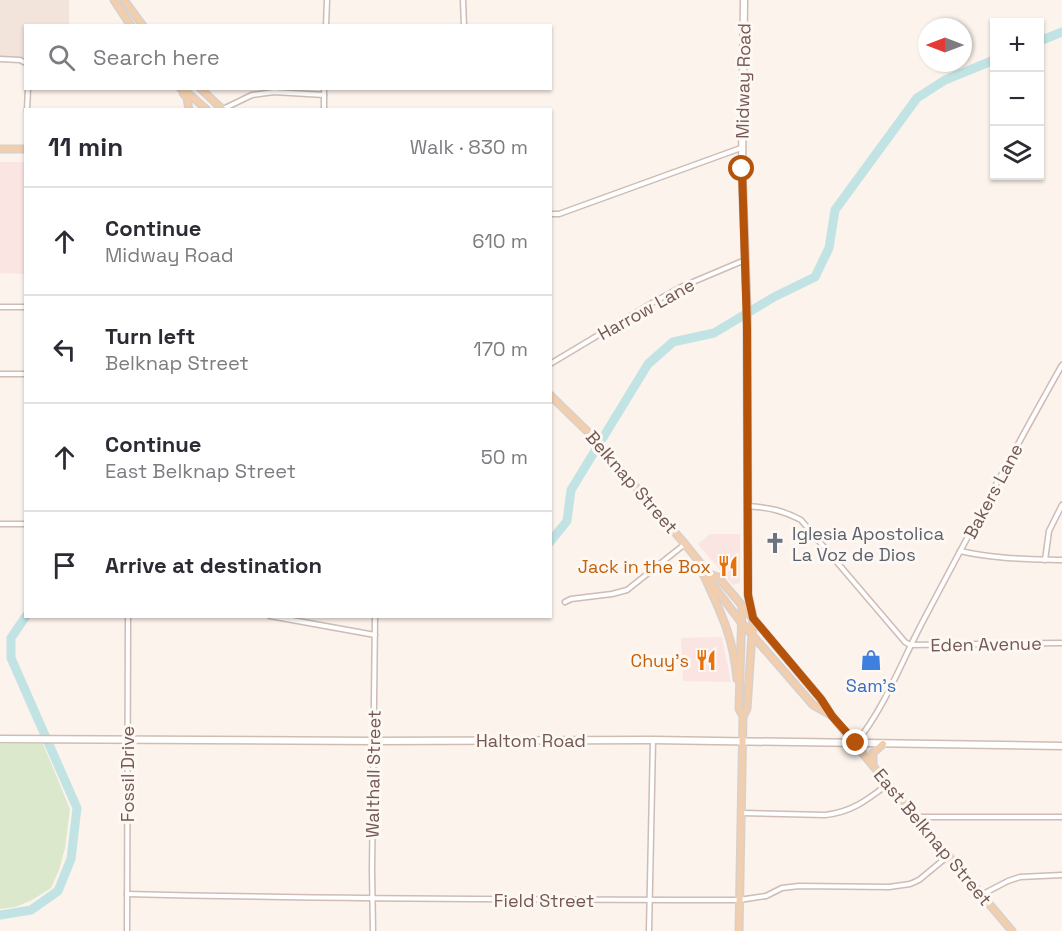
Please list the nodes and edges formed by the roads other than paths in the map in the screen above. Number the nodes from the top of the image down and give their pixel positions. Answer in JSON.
{"nodes":[{"id":1,"x":114,"y":0,"type":"edge"},
{"id":2,"x":124,"y":0,"type":"edge"},
{"id":3,"x":327,"y":0,"type":"edge"},
{"id":4,"x":463,"y":0,"type":"edge"},
{"id":5,"x":744,"y":0,"type":"edge"},
{"id":6,"x":130,"y":24,"type":"edge"},
{"id":7,"x":142,"y":24,"type":"edge"},
{"id":8,"x":326,"y":24,"type":"edge"},
{"id":9,"x":464,"y":24,"type":"edge"},
{"id":10,"x":0,"y":59,"type":"edge"},
{"id":11,"x":24,"y":63,"type":"edge"},
{"id":12,"x":28,"y":90,"type":"edge"},
{"id":13,"x":182,"y":90,"type":"edge"},
{"id":14,"x":183,"y":90,"type":"edge"},
{"id":15,"x":202,"y":90,"type":"edge"},
{"id":16,"x":324,"y":90,"type":"edge"},
{"id":17,"x":324,"y":95,"type":"junction"},
{"id":18,"x":27,"y":108,"type":"edge"},
{"id":19,"x":189,"y":108,"type":"edge"},
{"id":20,"x":205,"y":108,"type":"edge"},
{"id":21,"x":221,"y":108,"type":"edge"},
{"id":22,"x":224,"y":108,"type":"edge"},
{"id":23,"x":324,"y":108,"type":"edge"},
{"id":24,"x":742,"y":147,"type":"junction"},
{"id":25,"x":0,"y":149,"type":"edge"},
{"id":26,"x":24,"y":149,"type":"edge"},
{"id":27,"x":552,"y":214,"type":"edge"},
{"id":28,"x":745,"y":260,"type":"junction"},
{"id":29,"x":0,"y":307,"type":"edge"},
{"id":30,"x":24,"y":307,"type":"edge"},
{"id":31,"x":552,"y":363,"type":"edge"},
{"id":32,"x":1062,"y":365,"type":"edge"},
{"id":33,"x":0,"y":374,"type":"edge"},
{"id":34,"x":24,"y":374,"type":"edge"},
{"id":35,"x":552,"y":397,"type":"edge"},
{"id":36,"x":1062,"y":505,"type":"edge"},
{"id":37,"x":748,"y":506,"type":"junction"},
{"id":38,"x":0,"y":524,"type":"edge"},
{"id":39,"x":24,"y":524,"type":"edge"},
{"id":40,"x":685,"y":544,"type":"junction"},
{"id":41,"x":960,"y":551,"type":"junction"},
{"id":42,"x":696,"y":558,"type":"junction"},
{"id":43,"x":1045,"y":560,"type":"junction"},
{"id":44,"x":1062,"y":560,"type":"edge"},
{"id":45,"x":709,"y":574,"type":"junction"},
{"id":46,"x":748,"y":595,"type":"junction"},
{"id":47,"x":565,"y":602,"type":"dead end"},
{"id":48,"x":742,"y":606,"type":"junction"},
{"id":49,"x":128,"y":618,"type":"edge"},
{"id":50,"x":281,"y":618,"type":"edge"},
{"id":51,"x":375,"y":618,"type":"edge"},
{"id":52,"x":753,"y":618,"type":"junction"},
{"id":53,"x":741,"y":622,"type":"junction"},
{"id":54,"x":752,"y":634,"type":"junction"},
{"id":55,"x":375,"y":635,"type":"junction"},
{"id":56,"x":1062,"y":643,"type":"edge"},
{"id":57,"x":910,"y":645,"type":"junction"},
{"id":58,"x":763,"y":647,"type":"junction"},
{"id":59,"x":751,"y":657,"type":"junction"},
{"id":60,"x":741,"y":665,"type":"junction"},
{"id":61,"x":750,"y":666,"type":"junction"},
{"id":62,"x":739,"y":701,"type":"junction"},
{"id":63,"x":742,"y":716,"type":"junction"},
{"id":64,"x":832,"y":716,"type":"junction"},
{"id":65,"x":0,"y":739,"type":"edge"},
{"id":66,"x":127,"y":739,"type":"junction"},
{"id":67,"x":653,"y":740,"type":"junction"},
{"id":68,"x":374,"y":741,"type":"junction"},
{"id":69,"x":741,"y":741,"type":"junction"},
{"id":70,"x":856,"y":743,"type":"junction"},
{"id":71,"x":883,"y":744,"type":"junction"},
{"id":72,"x":1062,"y":746,"type":"edge"},
{"id":73,"x":873,"y":765,"type":"junction"},
{"id":74,"x":888,"y":784,"type":"junction"},
{"id":75,"x":740,"y":813,"type":"junction"},
{"id":76,"x":916,"y":817,"type":"junction"},
{"id":77,"x":1062,"y":817,"type":"edge"},
{"id":78,"x":949,"y":856,"type":"junction"},
{"id":79,"x":1062,"y":876,"type":"edge"},
{"id":80,"x":127,"y":894,"type":"junction"},
{"id":81,"x":981,"y":895,"type":"junction"},
{"id":82,"x":374,"y":898,"type":"junction"},
{"id":83,"x":651,"y":900,"type":"junction"},
{"id":84,"x":740,"y":900,"type":"junction"},
{"id":85,"x":1009,"y":930,"type":"edge"},
{"id":86,"x":127,"y":931,"type":"edge"},
{"id":87,"x":374,"y":931,"type":"edge"},
{"id":88,"x":649,"y":931,"type":"edge"},
{"id":89,"x":739,"y":931,"type":"edge"}],
"edges":[{"from":1,"to":6,"type":"main road"},
{"from":2,"to":7,"type":"main road"},
{"from":3,"to":8,"type":"street"},
{"from":4,"to":9,"type":"street"},
{"from":5,"to":24,"type":"main road","name":"Midway Road"},
{"from":10,"to":11,"type":"street"},
{"from":12,"to":18,"type":"street"},
{"from":13,"to":19,"type":"main road"},
{"from":14,"to":20,"type":"main road"},
{"from":15,"to":21,"type":"main road"},
{"from":16,"to":17,"type":"street"},
{"from":17,"to":22,"type":"street"},
{"from":17,"to":23,"type":"street"},
{"from":24,"to":27,"type":"street"},
{"from":24,"to":28,"type":"main road","name":"Midway Road"},
{"from":25,"to":26,"type":"main road"},
{"from":28,"to":31,"type":"street","name":"Harrow Lane"},
{"from":28,"to":37,"type":"main road","name":"Midway Road"},
{"from":29,"to":30,"type":"street"},
{"from":32,"to":41,"type":"street","name":"Bakers Lane"},
{"from":33,"to":34,"type":"street"},
{"from":35,"to":40,"type":"main road","name":"Belknap Street"},
{"from":36,"to":43,"type":"street"},
{"from":37,"to":46,"type":"main road","name":"Midway Road"},
{"from":37,"to":57,"type":"street"},
{"from":38,"to":39,"type":"street"},
{"from":40,"to":42,"type":"main road","name":"Belknap Street"},
{"from":40,"to":47,"type":"street"},
{"from":41,"to":43,"type":"street"},
{"from":41,"to":57,"type":"street","name":"Bakers Lane"},
{"from":42,"to":45,"type":"main road","name":"Belknap Street"},
{"from":42,"to":62,"type":"main road"},
{"from":43,"to":44,"type":"street"},
{"from":45,"to":48,"type":"main road","name":"Belknap Street"},
{"from":45,"to":53,"type":"main road","name":"Belknap Street"},
{"from":46,"to":48,"type":"main road","name":"Midway Road"},
{"from":46,"to":52,"type":"main road","name":"Midway Road"},
{"from":48,"to":52,"type":"main road","name":"Belknap Street"},
{"from":48,"to":53,"type":"main road"},
{"from":49,"to":66,"type":"street","name":"Fossil Drive"},
{"from":50,"to":55,"type":"street"},
{"from":51,"to":55,"type":"street","name":"Walthall Street"},
{"from":52,"to":54,"type":"main road"},
{"from":52,"to":64,"type":"main road","name":"Belknap Street"},
{"from":53,"to":54,"type":"main road","name":"Belknap Street"},
{"from":53,"to":60,"type":"main road"},
{"from":54,"to":58,"type":"main road","name":"Belknap Street"},
{"from":54,"to":59,"type":"main road"},
{"from":55,"to":68,"type":"street","name":"Walthall Street"},
{"from":56,"to":57,"type":"street","name":"Eden Avenue"},
{"from":57,"to":70,"type":"street","name":"Bakers Lane"},
{"from":58,"to":59,"type":"main road"},
{"from":58,"to":64,"type":"main road","name":"Belknap Street"},
{"from":59,"to":61,"type":"main road"},
{"from":60,"to":61,"type":"main road"},
{"from":60,"to":62,"type":"main road"},
{"from":61,"to":63,"type":"main road"},
{"from":62,"to":63,"type":"main road"},
{"from":63,"to":69,"type":"main road"},
{"from":64,"to":70,"type":"main road","name":"East Belknap Street"},
{"from":65,"to":66,"type":"main road","name":"Haltom Road"},
{"from":66,"to":68,"type":"main road","name":"Haltom Road"},
{"from":66,"to":80,"type":"street","name":"Fossil Drive"},
{"from":67,"to":68,"type":"main road","name":"Haltom Road"},
{"from":67,"to":69,"type":"main road","name":"Haltom Road"},
{"from":67,"to":83,"type":"street"},
{"from":68,"to":82,"type":"street","name":"Walthall Street"},
{"from":69,"to":70,"type":"main road","name":"Haltom Road"},
{"from":69,"to":75,"type":"main road"},
{"from":70,"to":71,"type":"main road","name":"Haltom Road"},
{"from":70,"to":73,"type":"main road","name":"East Belknap Street"},
{"from":71,"to":72,"type":"main road","name":"Haltom Road"},
{"from":71,"to":73,"type":"main road"},
{"from":73,"to":74,"type":"main road","name":"East Belknap Street"},
{"from":74,"to":75,"type":"street"},
{"from":74,"to":76,"type":"main road","name":"East Belknap Street"},
{"from":75,"to":84,"type":"main road"},
{"from":76,"to":77,"type":"street"},
{"from":76,"to":78,"type":"main road","name":"East Belknap Street"},
{"from":78,"to":81,"type":"main road","name":"East Belknap Street"},
{"from":78,"to":84,"type":"street","name":"Field Street"},
{"from":79,"to":81,"type":"street"},
{"from":80,"to":82,"type":"street","name":"Field Street"},
{"from":80,"to":86,"type":"street","name":"Fossil Drive"},
{"from":81,"to":85,"type":"main road","name":"East Belknap Street"},
{"from":82,"to":83,"type":"street","name":"Field Street"},
{"from":82,"to":87,"type":"street","name":"Walthall Street"},
{"from":83,"to":84,"type":"street","name":"Field Street"},
{"from":83,"to":88,"type":"street"},
{"from":84,"to":89,"type":"main road"}]}
